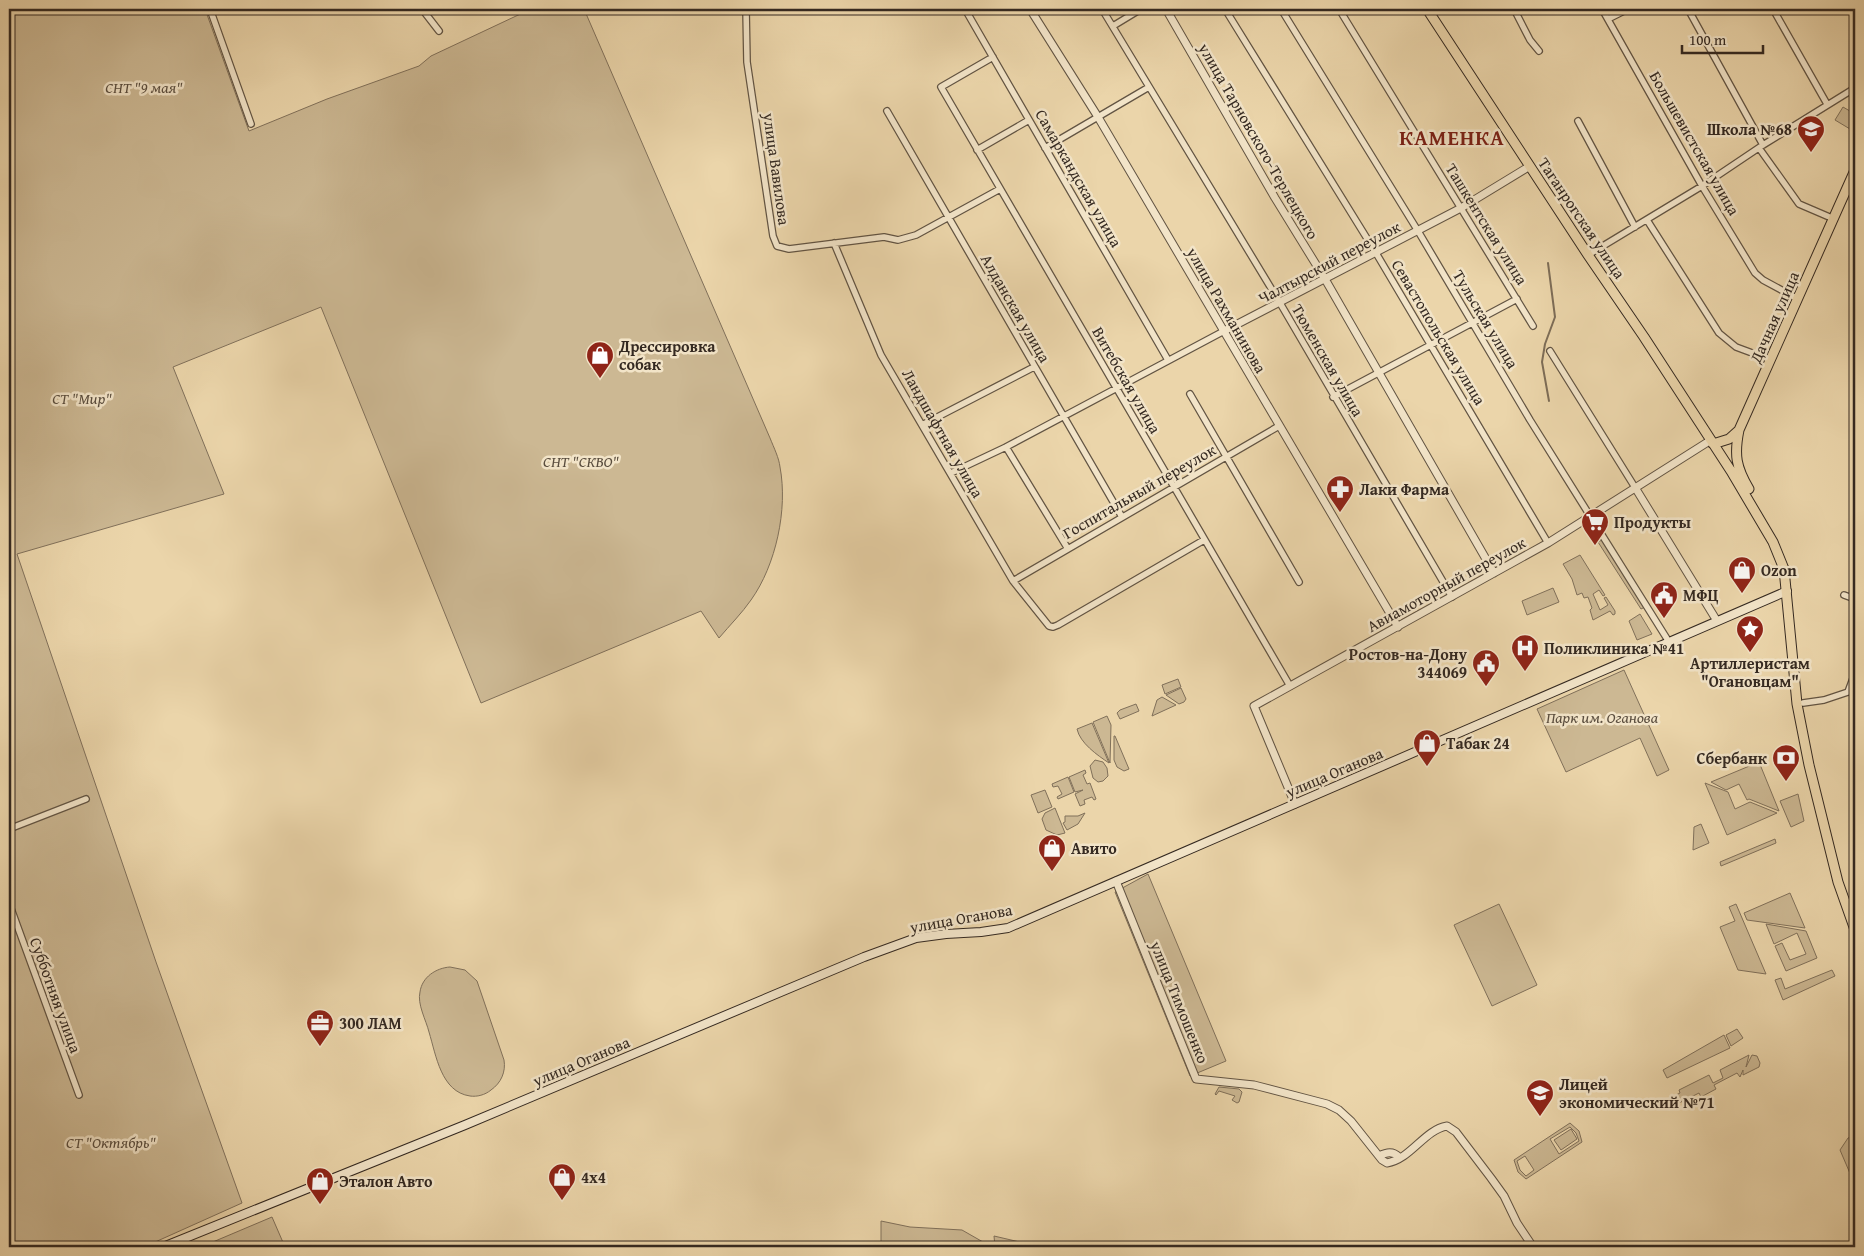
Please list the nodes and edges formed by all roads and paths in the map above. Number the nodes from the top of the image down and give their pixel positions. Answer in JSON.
{"nodes":[{"id":1,"x":210,"y":9,"type":"edge"},
{"id":2,"x":422,"y":9,"type":"edge"},
{"id":3,"x":746,"y":9,"type":"edge"},
{"id":4,"x":965,"y":9,"type":"edge"},
{"id":5,"x":1030,"y":9,"type":"edge"},
{"id":6,"x":1102,"y":9,"type":"edge"},
{"id":7,"x":1141,"y":9,"type":"edge"},
{"id":8,"x":1166,"y":9,"type":"edge"},
{"id":9,"x":1225,"y":9,"type":"edge"},
{"id":10,"x":1281,"y":9,"type":"edge"},
{"id":11,"x":1338,"y":9,"type":"edge"},
{"id":12,"x":1427,"y":9,"type":"edge"},
{"id":13,"x":1514,"y":9,"type":"edge"},
{"id":14,"x":1602,"y":9,"type":"edge"},
{"id":15,"x":1628,"y":9,"type":"edge"},
{"id":16,"x":1688,"y":9,"type":"edge"},
{"id":17,"x":1773,"y":9,"type":"edge"},
{"id":18,"x":1608,"y":19,"type":"junction"},
{"id":19,"x":1113,"y":26,"type":"junction"},
{"id":20,"x":439,"y":30,"type":"dead end"},
{"id":21,"x":1539,"y":52,"type":"dead end"},
{"id":22,"x":993,"y":57,"type":"junction"},
{"id":23,"x":1149,"y":86,"type":"junction"},
{"id":24,"x":1855,"y":88,"type":"edge"},
{"id":25,"x":1827,"y":104,"type":"junction"},
{"id":26,"x":888,"y":111,"type":"dead end"},
{"id":27,"x":1098,"y":117,"type":"junction"},
{"id":28,"x":1029,"y":120,"type":"junction"},
{"id":29,"x":1578,"y":121,"type":"dead end"},
{"id":30,"x":251,"y":124,"type":"dead end"},
{"id":31,"x":1761,"y":147,"type":"junction"},
{"id":32,"x":1045,"y":148,"type":"junction"},
{"id":33,"x":977,"y":150,"type":"junction"},
{"id":34,"x":1530,"y":166,"type":"junction"},
{"id":35,"x":1855,"y":170,"type":"edge"},
{"id":36,"x":1702,"y":186,"type":"junction"},
{"id":37,"x":1000,"y":189,"type":"junction"},
{"id":38,"x":1461,"y":208,"type":"junction"},
{"id":39,"x":948,"y":219,"type":"junction"},
{"id":40,"x":1834,"y":219,"type":"junction"},
{"id":41,"x":1647,"y":220,"type":"junction"},
{"id":42,"x":1635,"y":227,"type":"junction"},
{"id":43,"x":1418,"y":231,"type":"junction"},
{"id":44,"x":834,"y":243,"type":"junction"},
{"id":45,"x":1376,"y":252,"type":"junction"},
{"id":46,"x":1588,"y":255,"type":"junction"},
{"id":47,"x":1325,"y":279,"type":"junction"},
{"id":48,"x":1798,"y":299,"type":"junction"},
{"id":49,"x":1517,"y":300,"type":"junction"},
{"id":50,"x":1280,"y":303,"type":"junction"},
{"id":51,"x":1472,"y":324,"type":"junction"},
{"id":52,"x":1534,"y":326,"type":"dead end"},
{"id":53,"x":1224,"y":331,"type":"junction"},
{"id":54,"x":1430,"y":345,"type":"junction"},
{"id":55,"x":1550,"y":351,"type":"dead end"},
{"id":56,"x":1168,"y":360,"type":"junction"},
{"id":57,"x":1771,"y":360,"type":"junction"},
{"id":58,"x":1034,"y":367,"type":"junction"},
{"id":59,"x":1378,"y":372,"type":"junction"},
{"id":60,"x":1117,"y":389,"type":"junction"},
{"id":61,"x":1190,"y":394,"type":"dead end"},
{"id":62,"x":1333,"y":397,"type":"junction"},
{"id":63,"x":1062,"y":417,"type":"junction"},
{"id":64,"x":922,"y":425,"type":"junction"},
{"id":65,"x":1279,"y":426,"type":"junction"},
{"id":66,"x":1739,"y":430,"type":"junction"},
{"id":67,"x":1712,"y":442,"type":"junction"},
{"id":68,"x":1006,"y":446,"type":"junction"},
{"id":69,"x":1227,"y":456,"type":"junction"},
{"id":70,"x":951,"y":473,"type":"junction"},
{"id":71,"x":1743,"y":479,"type":"joint"},
{"id":72,"x":1173,"y":487,"type":"junction"},
{"id":73,"x":1636,"y":489,"type":"junction"},
{"id":74,"x":1122,"y":517,"type":"junction"},
{"id":75,"x":1590,"y":518,"type":"junction"},
{"id":76,"x":1204,"y":540,"type":"junction"},
{"id":77,"x":1548,"y":543,"type":"junction"},
{"id":78,"x":1068,"y":549,"type":"junction"},
{"id":79,"x":1494,"y":573,"type":"junction"},
{"id":80,"x":1013,"y":580,"type":"junction"},
{"id":81,"x":1299,"y":582,"type":"dead end"},
{"id":82,"x":1790,"y":590,"type":"junction"},
{"id":83,"x":1844,"y":595,"type":"dead end"},
{"id":84,"x":1452,"y":596,"type":"junction"},
{"id":85,"x":1855,"y":599,"type":"edge"},
{"id":86,"x":1717,"y":621,"type":"junction"},
{"id":87,"x":1398,"y":627,"type":"junction"},
{"id":88,"x":1669,"y":642,"type":"junction"},
{"id":89,"x":1855,"y":673,"type":"edge"},
{"id":90,"x":1290,"y":686,"type":"junction"},
{"id":91,"x":1800,"y":704,"type":"junction"},
{"id":92,"x":86,"y":799,"type":"dead end"},
{"id":93,"x":1295,"y":804,"type":"junction"},
{"id":94,"x":9,"y":828,"type":"edge"},
{"id":95,"x":1116,"y":881,"type":"junction"},
{"id":96,"x":9,"y":903,"type":"edge"},
{"id":97,"x":1855,"y":914,"type":"edge"},
{"id":98,"x":1855,"y":930,"type":"edge"},
{"id":99,"x":79,"y":1095,"type":"dead end"},
{"id":100,"x":163,"y":1247,"type":"edge"},
{"id":101,"x":1533,"y":1247,"type":"edge"}],
"edges":[{"from":1,"to":30,"type":"street"},
{"from":2,"to":20,"type":"street"},
{"from":3,"to":44,"type":"street","name":"улица Вавилова"},
{"from":4,"to":22,"type":"street","name":"Самаркандская улица"},
{"from":5,"to":27,"type":"street","name":"улица Рахманинова"},
{"from":6,"to":19,"type":"street","name":"Тюменская улица"},
{"from":7,"to":19,"type":"street"},
{"from":8,"to":47,"type":"street","name":"улица Тарновского-Терлецкого"},
{"from":9,"to":45,"type":"street","name":"Севастопольская улица"},
{"from":10,"to":43,"type":"street","name":"Тульская улица"},
{"from":11,"to":38,"type":"street","name":"Ташкентская улица"},
{"from":12,"to":34,"type":"main road","name":"Таганрогская улица"},
{"from":13,"to":21,"type":"street"},
{"from":14,"to":18,"type":"street","name":"Большевистская улица"},
{"from":15,"to":18,"type":"street"},
{"from":16,"to":31,"type":"street"},
{"from":17,"to":25,"type":"street"},
{"from":18,"to":36,"type":"street","name":"Большевистская улица"},
{"from":19,"to":23,"type":"street","name":"Тюменская улица"},
{"from":22,"to":28,"type":"street","name":"Самаркандская улица"},
{"from":22,"to":33,"type":"street","name":"Витебская улица"},
{"from":23,"to":27,"type":"street"},
{"from":23,"to":50,"type":"street","name":"Тюменская улица"},
{"from":24,"to":25,"type":"street"},
{"from":25,"to":31,"type":"street"},
{"from":26,"to":39,"type":"street","name":"Алданская улица"},
{"from":27,"to":32,"type":"street"},
{"from":27,"to":53,"type":"street","name":"улица Рахманинова"},
{"from":28,"to":32,"type":"street","name":"Самаркандская улица"},
{"from":28,"to":33,"type":"street"},
{"from":29,"to":42,"type":"street"},
{"from":31,"to":36,"type":"street"},
{"from":31,"to":40,"type":"street"},
{"from":32,"to":56,"type":"street","name":"Самаркандская улица"},
{"from":33,"to":37,"type":"street","name":"Витебская улица"},
{"from":34,"to":38,"type":"street","name":"Чалтырский переулок"},
{"from":34,"to":46,"type":"main road","name":"Таганрогская улица"},
{"from":35,"to":40,"type":"main road","name":"Дачная улица"},
{"from":36,"to":41,"type":"street"},
{"from":36,"to":48,"type":"street","name":"Большевистская улица"},
{"from":37,"to":39,"type":"street","name":"улица Вавилова"},
{"from":37,"to":60,"type":"street","name":"Витебская улица"},
{"from":38,"to":43,"type":"street","name":"Чалтырский переулок"},
{"from":38,"to":49,"type":"street","name":"Ташкентская улица"},
{"from":39,"to":44,"type":"street","name":"улица Вавилова"},
{"from":39,"to":58,"type":"street","name":"Алданская улица"},
{"from":40,"to":48,"type":"main road","name":"Дачная улица"},
{"from":41,"to":42,"type":"street"},
{"from":41,"to":57,"type":"street"},
{"from":42,"to":46,"type":"street"},
{"from":43,"to":45,"type":"street","name":"Чалтырский переулок"},
{"from":43,"to":51,"type":"street","name":"Тульская улица"},
{"from":44,"to":64,"type":"street","name":"Ландшафтная улица"},
{"from":45,"to":47,"type":"street","name":"Чалтырский переулок"},
{"from":45,"to":54,"type":"street","name":"Севастопольская улица"},
{"from":46,"to":67,"type":"main road","name":"Таганрогская улица"},
{"from":47,"to":50,"type":"street","name":"Чалтырский переулок"},
{"from":47,"to":59,"type":"street","name":"улица Тарновского-Терлецкого"},
{"from":48,"to":57,"type":"main road","name":"Дачная улица"},
{"from":49,"to":51,"type":"street"},
{"from":49,"to":52,"type":"street","name":"Ташкентская улица"},
{"from":50,"to":53,"type":"street","name":"Чалтырский переулок"},
{"from":50,"to":62,"type":"street","name":"Тюменская улица"},
{"from":51,"to":54,"type":"street"},
{"from":51,"to":75,"type":"street","name":"Тульская улица"},
{"from":53,"to":56,"type":"street","name":"Чалтырский переулок"},
{"from":53,"to":65,"type":"street","name":"улица Рахманинова"},
{"from":54,"to":59,"type":"street"},
{"from":54,"to":77,"type":"street","name":"Севастопольская улица"},
{"from":55,"to":73,"type":"street"},
{"from":56,"to":60,"type":"street","name":"Чалтырский переулок"},
{"from":57,"to":66,"type":"main road","name":"Дачная улица"},
{"from":58,"to":63,"type":"street","name":"Алданская улица"},
{"from":58,"to":64,"type":"street"},
{"from":59,"to":62,"type":"street"},
{"from":59,"to":79,"type":"street","name":"улица Тарновского-Терлецкого"},
{"from":60,"to":63,"type":"street","name":"Чалтырский переулок"},
{"from":60,"to":72,"type":"street","name":"Витебская улица"},
{"from":61,"to":69,"type":"street"},
{"from":62,"to":84,"type":"street","name":"Тюменская улица"},
{"from":63,"to":68,"type":"street","name":"Чалтырский переулок"},
{"from":63,"to":74,"type":"street","name":"Алданская улица"},
{"from":64,"to":70,"type":"street","name":"Ландшафтная улица"},
{"from":65,"to":69,"type":"street","name":"Госпитальный переулок"},
{"from":65,"to":87,"type":"street","name":"улица Рахманинова"},
{"from":66,"to":67,"type":"main road"},
{"from":66,"to":71,"type":"main road","name":"Дачная улица"},
{"from":67,"to":73,"type":"street","name":"Авиамоторный переулок"},
{"from":67,"to":82,"type":"main road","name":"Таганрогская улица"},
{"from":68,"to":70,"type":"street","name":"Чалтырский переулок"},
{"from":68,"to":78,"type":"street"},
{"from":69,"to":72,"type":"street","name":"Госпитальный переулок"},
{"from":69,"to":81,"type":"street"},
{"from":70,"to":80,"type":"street","name":"Ландшафтная улица"},
{"from":71,"to":82,"type":"main road","name":"Таганрогская улица"},
{"from":72,"to":74,"type":"street","name":"Госпитальный переулок"},
{"from":72,"to":76,"type":"street","name":"Витебская улица"},
{"from":73,"to":75,"type":"street","name":"Авиамоторный переулок"},
{"from":73,"to":86,"type":"street"},
{"from":74,"to":78,"type":"street","name":"Госпитальный переулок"},
{"from":75,"to":77,"type":"street","name":"Авиамоторный переулок"},
{"from":75,"to":88,"type":"street","name":"Тульская улица"},
{"from":76,"to":80,"type":"street","name":"Ландшафтная улица"},
{"from":76,"to":90,"type":"street","name":"Витебская улица"},
{"from":77,"to":79,"type":"street","name":"Авиамоторный переулок"},
{"from":78,"to":80,"type":"street","name":"Госпитальный переулок"},
{"from":79,"to":84,"type":"street","name":"Авиамоторный переулок"},
{"from":82,"to":86,"type":"main road","name":"улица Оганова"},
{"from":82,"to":91,"type":"main road","name":"Таганрогская улица"},
{"from":83,"to":85,"type":"street"},
{"from":84,"to":87,"type":"street","name":"Авиамоторный переулок"},
{"from":86,"to":88,"type":"main road","name":"улица Оганова"},
{"from":87,"to":90,"type":"street","name":"Авиамоторный переулок"},
{"from":88,"to":93,"type":"main road","name":"улица Оганова"},
{"from":89,"to":91,"type":"street"},
{"from":90,"to":93,"type":"street","name":"Авиамоторный переулок"},
{"from":91,"to":97,"type":"main road","name":"Таганрогская улица"},
{"from":91,"to":98,"type":"main road","name":"Таганрогская улица"},
{"from":92,"to":94,"type":"street"},
{"from":93,"to":95,"type":"main road","name":"улица Оганова"},
{"from":95,"to":100,"type":"main road","name":"улица Оганова"},
{"from":95,"to":101,"type":"street","name":"улица Тимошенко"},
{"from":96,"to":99,"type":"street","name":"Субботняя улица"}]}
